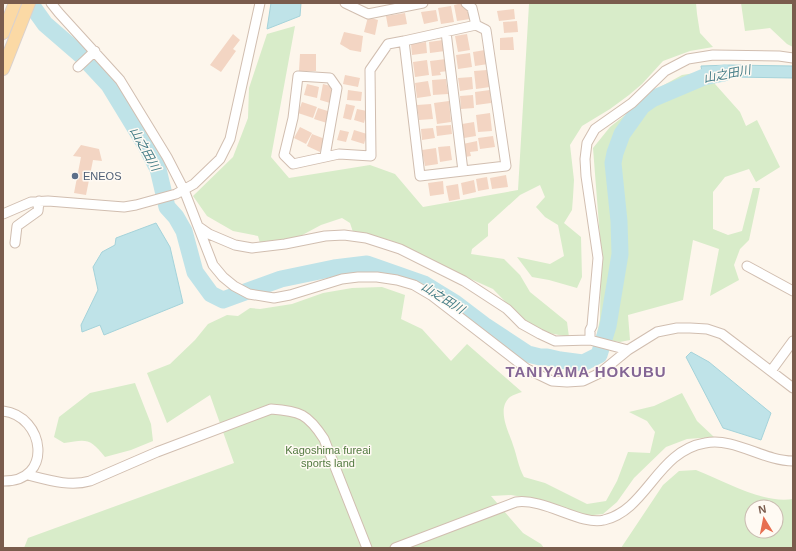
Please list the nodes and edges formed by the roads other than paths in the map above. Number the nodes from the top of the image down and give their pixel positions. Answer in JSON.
{"nodes":[{"id":1,"x":15,"y":3,"type":"edge"},
{"id":2,"x":29,"y":3,"type":"edge"},
{"id":3,"x":51,"y":3,"type":"edge"},
{"id":4,"x":260,"y":3,"type":"edge"},
{"id":5,"x":344,"y":3,"type":"edge"},
{"id":6,"x":424,"y":3,"type":"edge"},
{"id":7,"x":466,"y":3,"type":"edge"},
{"id":8,"x":476,"y":25,"type":"junction"},
{"id":9,"x":446,"y":32,"type":"junction"},
{"id":10,"x":3,"y":33,"type":"edge"},
{"id":11,"x":404,"y":41,"type":"junction"},
{"id":12,"x":95,"y":51,"type":"junction"},
{"id":13,"x":793,"y":58,"type":"edge"},
{"id":14,"x":78,"y":67,"type":"dead end"},
{"id":15,"x":3,"y":69,"type":"edge"},
{"id":16,"x":326,"y":156,"type":"junction"},
{"id":17,"x":464,"y":171,"type":"junction"},
{"id":18,"x":180,"y":192,"type":"junction"},
{"id":19,"x":39,"y":201,"type":"junction"},
{"id":20,"x":3,"y":214,"type":"edge"},
{"id":21,"x":198,"y":226,"type":"junction"},
{"id":22,"x":15,"y":243,"type":"dead end"},
{"id":23,"x":747,"y":266,"type":"dead end"},
{"id":24,"x":793,"y":291,"type":"edge"},
{"id":25,"x":593,"y":341,"type":"junction"},
{"id":26,"x":793,"y":341,"type":"edge"},
{"id":27,"x":628,"y":350,"type":"junction"},
{"id":28,"x":771,"y":371,"type":"junction"},
{"id":29,"x":793,"y":388,"type":"edge"},
{"id":30,"x":3,"y":411,"type":"edge"},
{"id":31,"x":793,"y":461,"type":"edge"},
{"id":32,"x":28,"y":475,"type":"junction"},
{"id":33,"x":3,"y":481,"type":"edge"},
{"id":34,"x":367,"y":548,"type":"edge"},
{"id":35,"x":396,"y":548,"type":"edge"}],
"edges":[{"from":1,"to":10,"type":"main road"},
{"from":2,"to":15,"type":"main road"},
{"from":3,"to":12,"type":"street"},
{"from":4,"to":18,"type":"street"},
{"from":5,"to":6,"type":"street"},
{"from":7,"to":8,"type":"street"},
{"from":8,"to":9,"type":"street"},
{"from":8,"to":17,"type":"street"},
{"from":9,"to":11,"type":"street"},
{"from":9,"to":17,"type":"street"},
{"from":11,"to":16,"type":"street"},
{"from":11,"to":17,"type":"street"},
{"from":12,"to":14,"type":"street"},
{"from":12,"to":18,"type":"street"},
{"from":13,"to":25,"type":"street"},
{"from":16,"to":16,"type":"street"},
{"from":18,"to":19,"type":"street"},
{"from":18,"to":21,"type":"street"},
{"from":19,"to":20,"type":"street"},
{"from":19,"to":22,"type":"street"},
{"from":21,"to":25,"type":"street"},
{"from":21,"to":27,"type":"street"},
{"from":23,"to":24,"type":"street"},
{"from":25,"to":27,"type":"street"},
{"from":26,"to":28,"type":"street"},
{"from":27,"to":28,"type":"street"},
{"from":28,"to":29,"type":"street"},
{"from":30,"to":32,"type":"street"},
{"from":31,"to":35,"type":"street"},
{"from":32,"to":33,"type":"street"},
{"from":32,"to":34,"type":"street"}]}
